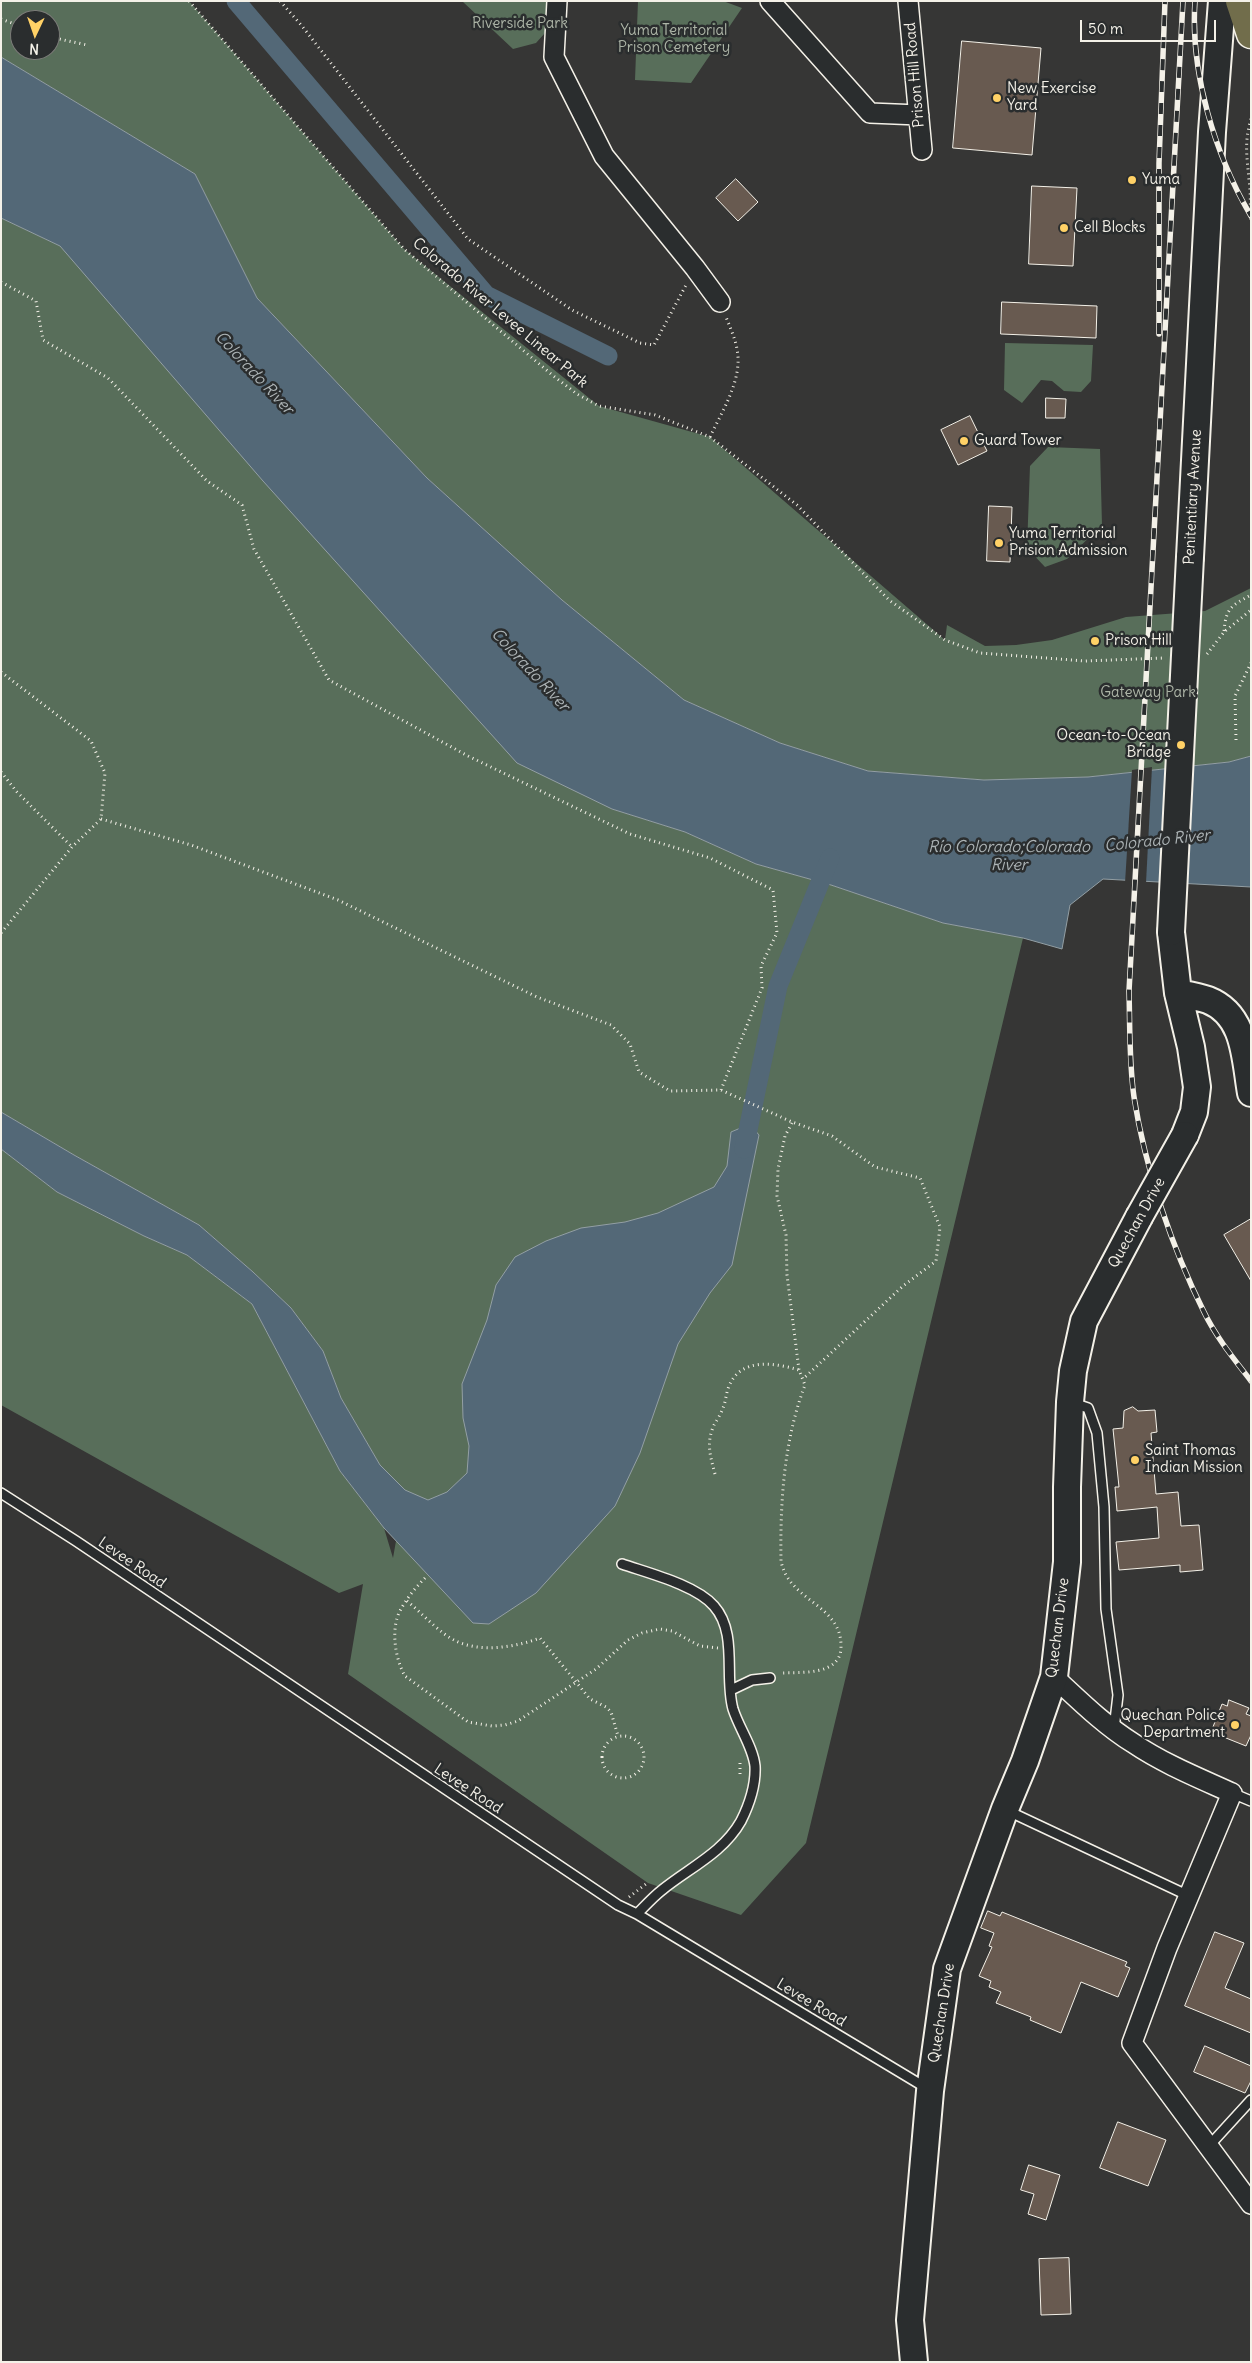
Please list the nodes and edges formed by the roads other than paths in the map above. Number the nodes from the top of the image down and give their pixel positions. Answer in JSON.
{"nodes":[{"id":1,"x":557,"y":1,"type":"edge"},
{"id":2,"x":770,"y":1,"type":"edge"},
{"id":3,"x":908,"y":1,"type":"edge"},
{"id":4,"x":1222,"y":1,"type":"edge"},
{"id":5,"x":1240,"y":1,"type":"edge"},
{"id":6,"x":1251,"y":34,"type":"edge"},
{"id":7,"x":919,"y":115,"type":"junction"},
{"id":8,"x":922,"y":150,"type":"dead end"},
{"id":9,"x":720,"y":302,"type":"road end"},
{"id":10,"x":1178,"y":993,"type":"junction"},
{"id":11,"x":1251,"y":1093,"type":"edge"},
{"id":12,"x":1070,"y":1402,"type":"junction"},
{"id":13,"x":1,"y":1494,"type":"edge"},
{"id":14,"x":622,"y":1564,"type":"dead end"},
{"id":15,"x":1054,"y":1677,"type":"junction"},
{"id":16,"x":770,"y":1678,"type":"dead end"},
{"id":17,"x":731,"y":1690,"type":"junction"},
{"id":18,"x":1114,"y":1729,"type":"junction"},
{"id":19,"x":1232,"y":1793,"type":"junction"},
{"id":20,"x":1251,"y":1801,"type":"edge"},
{"id":21,"x":1005,"y":1809,"type":"junction"},
{"id":22,"x":1188,"y":1896,"type":"junction"},
{"id":23,"x":637,"y":1914,"type":"junction"},
{"id":24,"x":930,"y":2091,"type":"junction"},
{"id":25,"x":1251,"y":2100,"type":"edge"},
{"id":26,"x":1208,"y":2147,"type":"junction"},
{"id":27,"x":1251,"y":2204,"type":"edge"},
{"id":28,"x":914,"y":2362,"type":"edge"}],
"edges":[{"from":1,"to":9,"type":"street"},
{"from":2,"to":7,"type":"street"},
{"from":3,"to":7,"type":"street","name":"Prison Hill Road"},
{"from":4,"to":10,"type":"street","name":"Penitentiary Avenue","bridge":true},
{"from":5,"to":6,"type":"highway"},
{"from":7,"to":8,"type":"street","name":"Prison Hill Road"},
{"from":10,"to":11,"type":"street"},
{"from":10,"to":12,"type":"street","name":"Quechan Drive","bridge":true},
{"from":12,"to":15,"type":"street","name":"Quechan Drive"},
{"from":12,"to":18,"type":"lane"},
{"from":13,"to":23,"type":"lane","name":"Levee Road"},
{"from":14,"to":17,"type":"lane"},
{"from":15,"to":18,"type":"street"},
{"from":15,"to":21,"type":"street","name":"Quechan Drive"},
{"from":16,"to":17,"type":"lane"},
{"from":17,"to":23,"type":"lane"},
{"from":18,"to":19,"type":"street"},
{"from":19,"to":20,"type":"lane"},
{"from":19,"to":22,"type":"street"},
{"from":21,"to":22,"type":"lane"},
{"from":21,"to":24,"type":"street","name":"Quechan Drive"},
{"from":22,"to":26,"type":"street"},
{"from":23,"to":24,"type":"lane","name":"Levee Road"},
{"from":24,"to":28,"type":"street","name":"Quechan Drive"},
{"from":25,"to":26,"type":"lane"},
{"from":26,"to":27,"type":"street"}]}
